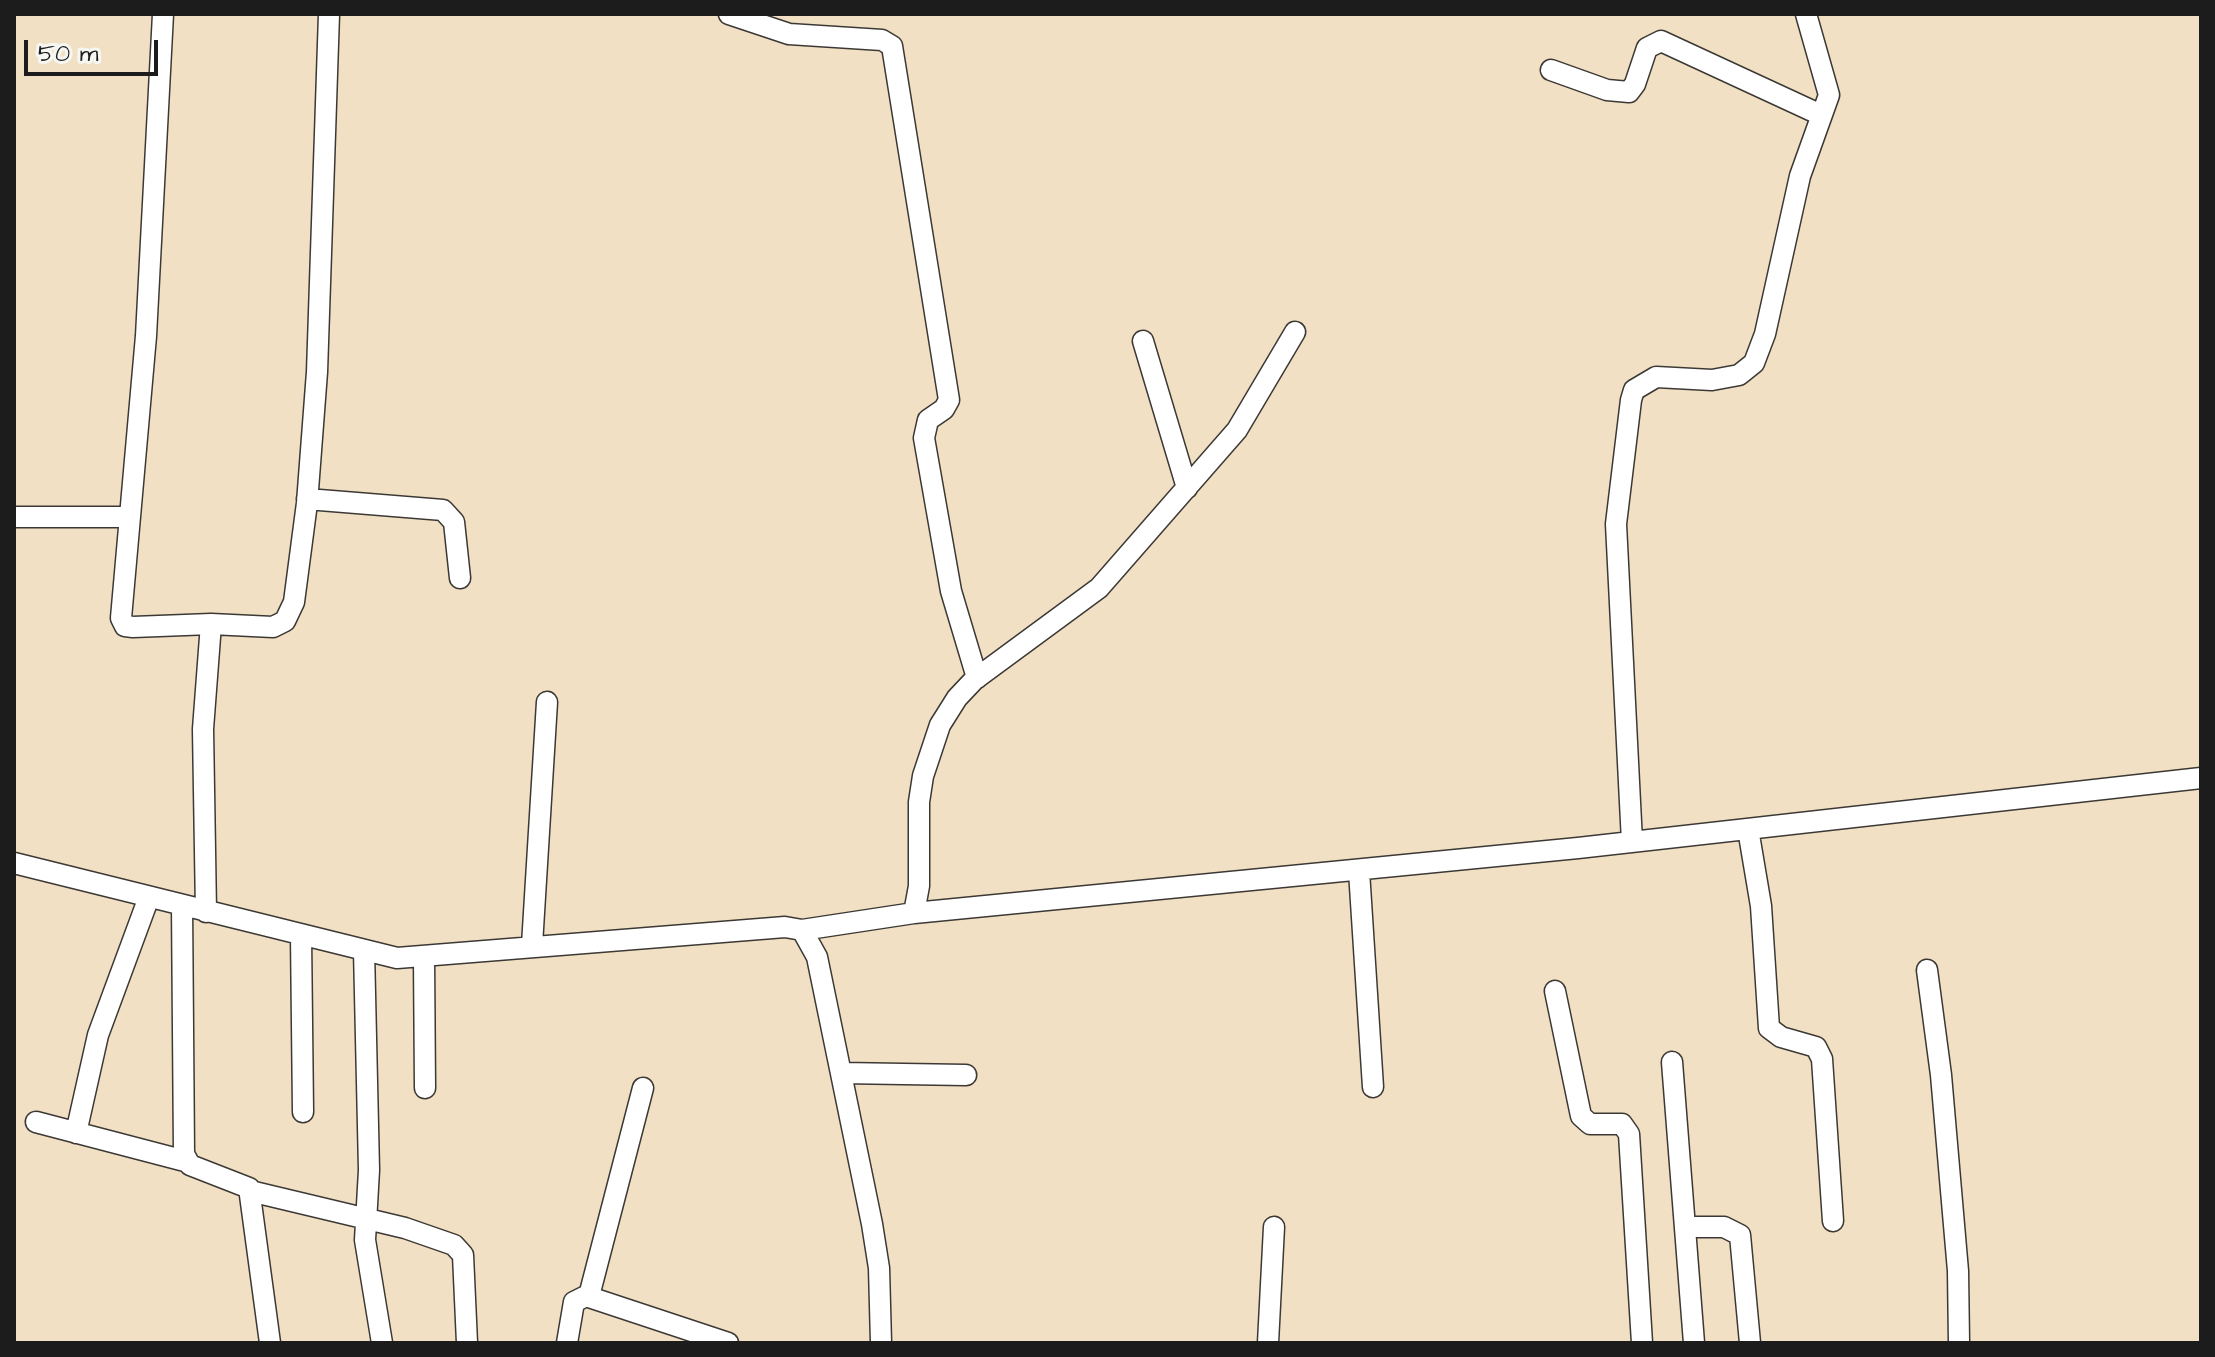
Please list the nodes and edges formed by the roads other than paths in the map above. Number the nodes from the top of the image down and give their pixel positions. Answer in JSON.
{"nodes":[{"id":1,"x":163,"y":14,"type":"edge"},
{"id":2,"x":329,"y":14,"type":"edge"},
{"id":3,"x":729,"y":14,"type":"edge"},
{"id":4,"x":1806,"y":14,"type":"edge"},
{"id":5,"x":1551,"y":70,"type":"dead end"},
{"id":6,"x":1821,"y":115,"type":"junction"},
{"id":7,"x":1295,"y":332,"type":"dead end"},
{"id":8,"x":1143,"y":341,"type":"dead end"},
{"id":9,"x":1187,"y":488,"type":"junction"},
{"id":10,"x":307,"y":499,"type":"junction"},
{"id":11,"x":14,"y":517,"type":"edge"},
{"id":12,"x":129,"y":517,"type":"junction"},
{"id":13,"x":460,"y":578,"type":"dead end"},
{"id":14,"x":211,"y":624,"type":"junction"},
{"id":15,"x":977,"y":678,"type":"junction"},
{"id":16,"x":547,"y":702,"type":"dead end"},
{"id":17,"x":2201,"y":778,"type":"edge"},
{"id":18,"x":1748,"y":829,"type":"junction"},
{"id":19,"x":1632,"y":842,"type":"junction"},
{"id":20,"x":14,"y":863,"type":"edge"},
{"id":21,"x":1359,"y":871,"type":"junction"},
{"id":22,"x":149,"y":897,"type":"junction"},
{"id":23,"x":182,"y":905,"type":"junction"},
{"id":24,"x":206,"y":912,"type":"junction"},
{"id":25,"x":914,"y":913,"type":"junction"},
{"id":26,"x":802,"y":930,"type":"junction"},
{"id":27,"x":301,"y":935,"type":"junction"},
{"id":28,"x":532,"y":945,"type":"junction"},
{"id":29,"x":364,"y":950,"type":"junction"},
{"id":30,"x":424,"y":958,"type":"junction"},
{"id":31,"x":1927,"y":970,"type":"dead end"},
{"id":32,"x":1555,"y":991,"type":"dead end"},
{"id":33,"x":1672,"y":1062,"type":"dead end"},
{"id":34,"x":841,"y":1073,"type":"junction"},
{"id":35,"x":966,"y":1075,"type":"dead end"},
{"id":36,"x":1373,"y":1087,"type":"dead end"},
{"id":37,"x":425,"y":1088,"type":"dead end"},
{"id":38,"x":643,"y":1088,"type":"dead end"},
{"id":39,"x":303,"y":1112,"type":"dead end"},
{"id":40,"x":36,"y":1122,"type":"dead end"},
{"id":41,"x":76,"y":1133,"type":"junction"},
{"id":42,"x":185,"y":1161,"type":"junction"},
{"id":43,"x":250,"y":1191,"type":"junction"},
{"id":44,"x":366,"y":1218,"type":"junction"},
{"id":45,"x":1833,"y":1221,"type":"dead end"},
{"id":46,"x":1274,"y":1227,"type":"dead end"},
{"id":47,"x":1686,"y":1227,"type":"junction"},
{"id":48,"x":589,"y":1296,"type":"junction"},
{"id":49,"x":270,"y":1343,"type":"edge"},
{"id":50,"x":382,"y":1343,"type":"edge"},
{"id":51,"x":467,"y":1343,"type":"edge"},
{"id":52,"x":567,"y":1343,"type":"edge"},
{"id":53,"x":728,"y":1343,"type":"edge"},
{"id":54,"x":881,"y":1343,"type":"edge"},
{"id":55,"x":1268,"y":1343,"type":"edge"},
{"id":56,"x":1642,"y":1343,"type":"edge"},
{"id":57,"x":1694,"y":1343,"type":"edge"},
{"id":58,"x":1750,"y":1343,"type":"edge"},
{"id":59,"x":1959,"y":1343,"type":"edge"}],
"edges":[{"from":1,"to":12,"type":"street"},
{"from":2,"to":10,"type":"street"},
{"from":3,"to":15,"type":"street"},
{"from":4,"to":6,"type":"street"},
{"from":5,"to":6,"type":"street"},
{"from":6,"to":19,"type":"street"},
{"from":7,"to":9,"type":"street"},
{"from":8,"to":9,"type":"street"},
{"from":9,"to":15,"type":"street"},
{"from":10,"to":13,"type":"street"},
{"from":10,"to":14,"type":"street"},
{"from":11,"to":12,"type":"street"},
{"from":12,"to":14,"type":"street"},
{"from":14,"to":24,"type":"street"},
{"from":15,"to":25,"type":"street"},
{"from":16,"to":28,"type":"street"},
{"from":17,"to":18,"type":"street"},
{"from":18,"to":19,"type":"street"},
{"from":18,"to":45,"type":"street"},
{"from":19,"to":21,"type":"street"},
{"from":20,"to":22,"type":"street"},
{"from":21,"to":25,"type":"street"},
{"from":21,"to":36,"type":"street"},
{"from":22,"to":23,"type":"street"},
{"from":22,"to":41,"type":"street"},
{"from":23,"to":24,"type":"street"},
{"from":23,"to":42,"type":"street"},
{"from":24,"to":27,"type":"street"},
{"from":25,"to":26,"type":"street"},
{"from":26,"to":28,"type":"street"},
{"from":26,"to":34,"type":"street"},
{"from":27,"to":29,"type":"street"},
{"from":27,"to":39,"type":"street"},
{"from":28,"to":30,"type":"street"},
{"from":29,"to":30,"type":"street"},
{"from":29,"to":44,"type":"street"},
{"from":30,"to":37,"type":"street"},
{"from":31,"to":59,"type":"street"},
{"from":32,"to":56,"type":"street"},
{"from":33,"to":47,"type":"street"},
{"from":34,"to":35,"type":"street"},
{"from":34,"to":54,"type":"street"},
{"from":38,"to":48,"type":"street"},
{"from":40,"to":41,"type":"street"},
{"from":41,"to":42,"type":"street"},
{"from":42,"to":43,"type":"street"},
{"from":43,"to":44,"type":"street"},
{"from":43,"to":49,"type":"street"},
{"from":44,"to":50,"type":"street"},
{"from":44,"to":51,"type":"street"},
{"from":46,"to":55,"type":"street"},
{"from":47,"to":57,"type":"street"},
{"from":47,"to":58,"type":"street"},
{"from":48,"to":52,"type":"street"},
{"from":48,"to":53,"type":"street"}]}
